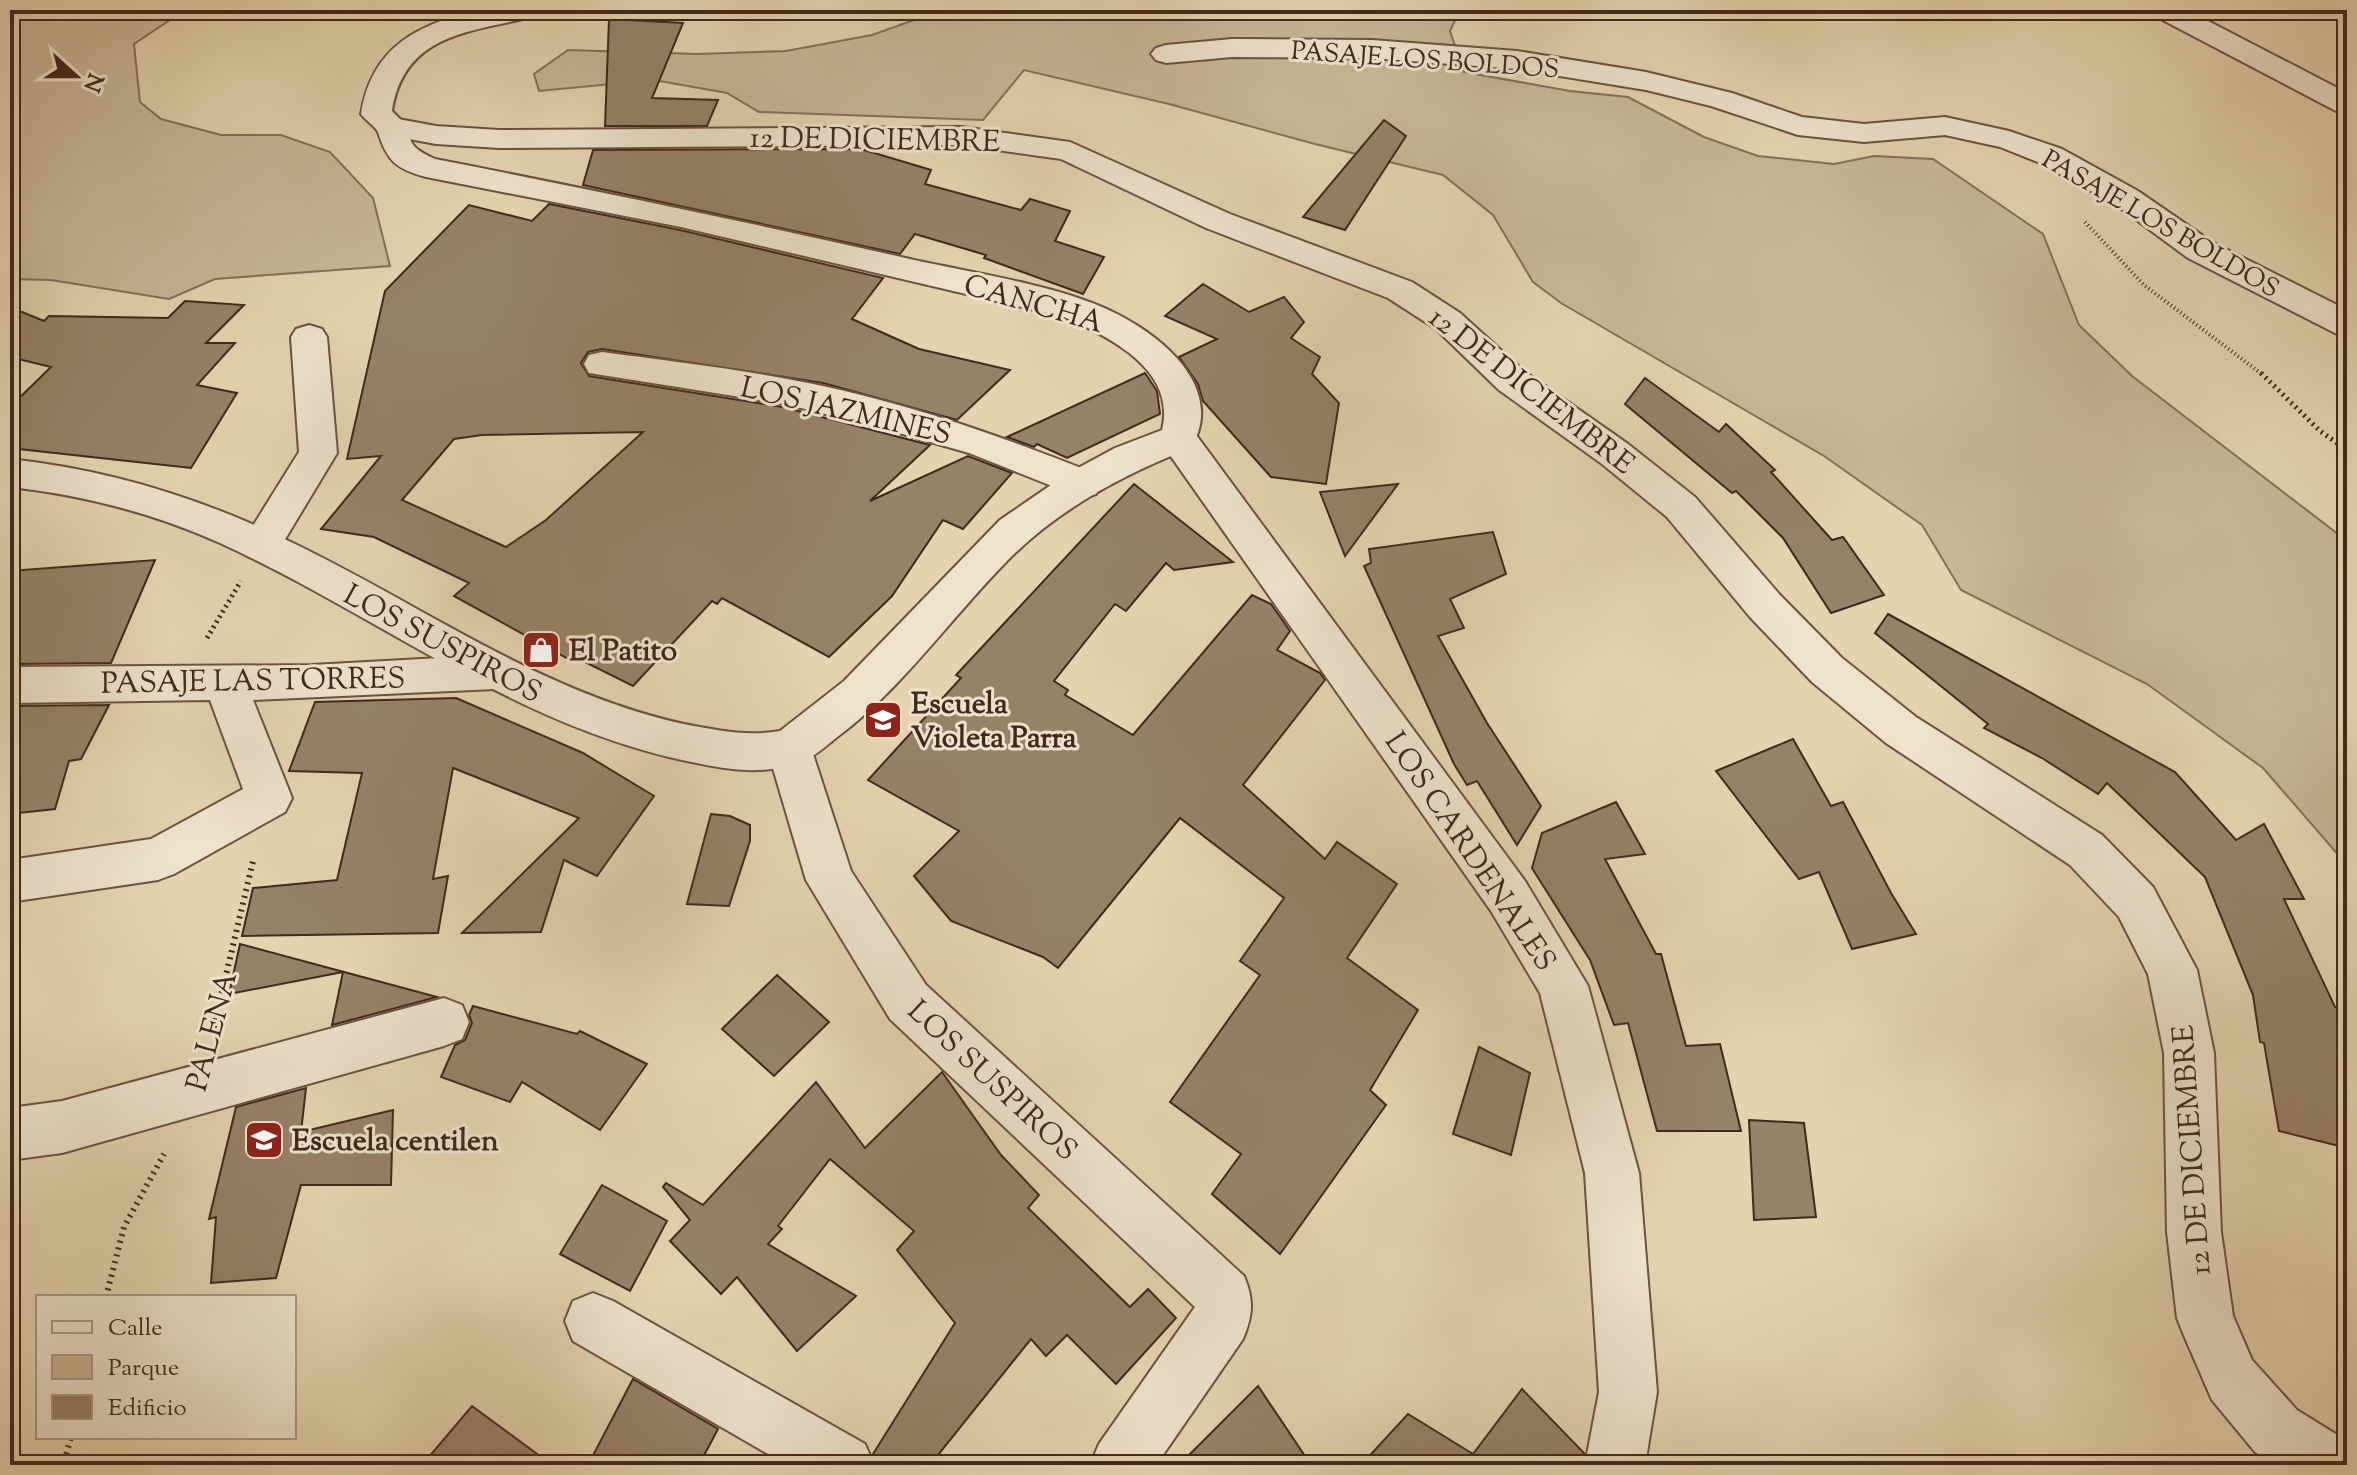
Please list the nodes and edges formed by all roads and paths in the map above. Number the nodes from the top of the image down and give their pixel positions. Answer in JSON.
{"nodes":[{"id":1,"x":526,"y":10,"type":"edge"},
{"id":2,"x":2165,"y":10,"type":"edge"},
{"id":3,"x":1166,"y":54,"type":"dead end"},
{"id":4,"x":2347,"y":105,"type":"edge"},
{"id":5,"x":393,"y":127,"type":"junction"},
{"id":6,"x":2083,"y":220,"type":"dead end"},
{"id":7,"x":2347,"y":325,"type":"edge"},
{"id":8,"x":309,"y":337,"type":"dead end"},
{"id":9,"x":602,"y":364,"type":"dead end"},
{"id":10,"x":1178,"y":438,"type":"junction"},
{"id":11,"x":2347,"y":450,"type":"edge"},
{"id":12,"x":10,"y":473,"type":"edge"},
{"id":13,"x":1082,"y":484,"type":"junction"},
{"id":14,"x":261,"y":545,"type":"junction"},
{"id":15,"x":495,"y":672,"type":"junction"},
{"id":16,"x":224,"y":682,"type":"junction"},
{"id":17,"x":181,"y":683,"type":"junction"},
{"id":18,"x":10,"y":685,"type":"edge"},
{"id":19,"x":789,"y":748,"type":"junction"},
{"id":20,"x":269,"y":798,"type":"junction"},
{"id":21,"x":10,"y":881,"type":"edge"},
{"id":22,"x":444,"y":1022,"type":"dead end"},
{"id":23,"x":198,"y":1092,"type":"junction"},
{"id":24,"x":10,"y":1134,"type":"edge"},
{"id":25,"x":107,"y":1295,"type":"edge"},
{"id":26,"x":593,"y":1321,"type":"dead end"},
{"id":27,"x":70,"y":1439,"type":"edge"},
{"id":28,"x":69,"y":1465,"type":"edge"},
{"id":29,"x":844,"y":1465,"type":"edge"},
{"id":30,"x":1120,"y":1465,"type":"edge"},
{"id":31,"x":1615,"y":1465,"type":"edge"},
{"id":32,"x":2331,"y":1465,"type":"edge"}],
"edges":[{"from":1,"to":5,"type":"street"},
{"from":2,"to":4,"type":"street"},
{"from":3,"to":7,"type":"street","name":"PASAJE LOS BOLDOS"},
{"from":5,"to":10,"type":"street","name":"CANCHA"},
{"from":5,"to":32,"type":"street","name":"12 DE DICIEMBRE"},
{"from":6,"to":11,"type":"path"},
{"from":8,"to":14,"type":"street"},
{"from":9,"to":13,"type":"street","name":"LOS JAZMINES"},
{"from":10,"to":13,"type":"street"},
{"from":10,"to":31,"type":"street","name":"LOS CARDENALES"},
{"from":12,"to":14,"type":"street","name":"LOS SUSPIROS"},
{"from":13,"to":19,"type":"street"},
{"from":14,"to":15,"type":"street","name":"LOS SUSPIROS"},
{"from":14,"to":17,"type":"path"},
{"from":15,"to":16,"type":"street","name":"PASAJE LAS TORRES"},
{"from":15,"to":19,"type":"street","name":"LOS SUSPIROS"},
{"from":16,"to":17,"type":"street","name":"PASAJE LAS TORRES"},
{"from":16,"to":20,"type":"street"},
{"from":17,"to":18,"type":"street","name":"PASAJE LAS TORRES"},
{"from":19,"to":30,"type":"street","name":"LOS SUSPIROS"},
{"from":20,"to":21,"type":"street"},
{"from":20,"to":23,"type":"path","name":"PALENA"},
{"from":22,"to":23,"type":"street"},
{"from":23,"to":24,"type":"street"},
{"from":23,"to":25,"type":"path","name":"PALENA"},
{"from":26,"to":29,"type":"street"},
{"from":27,"to":28,"type":"path"}]}
